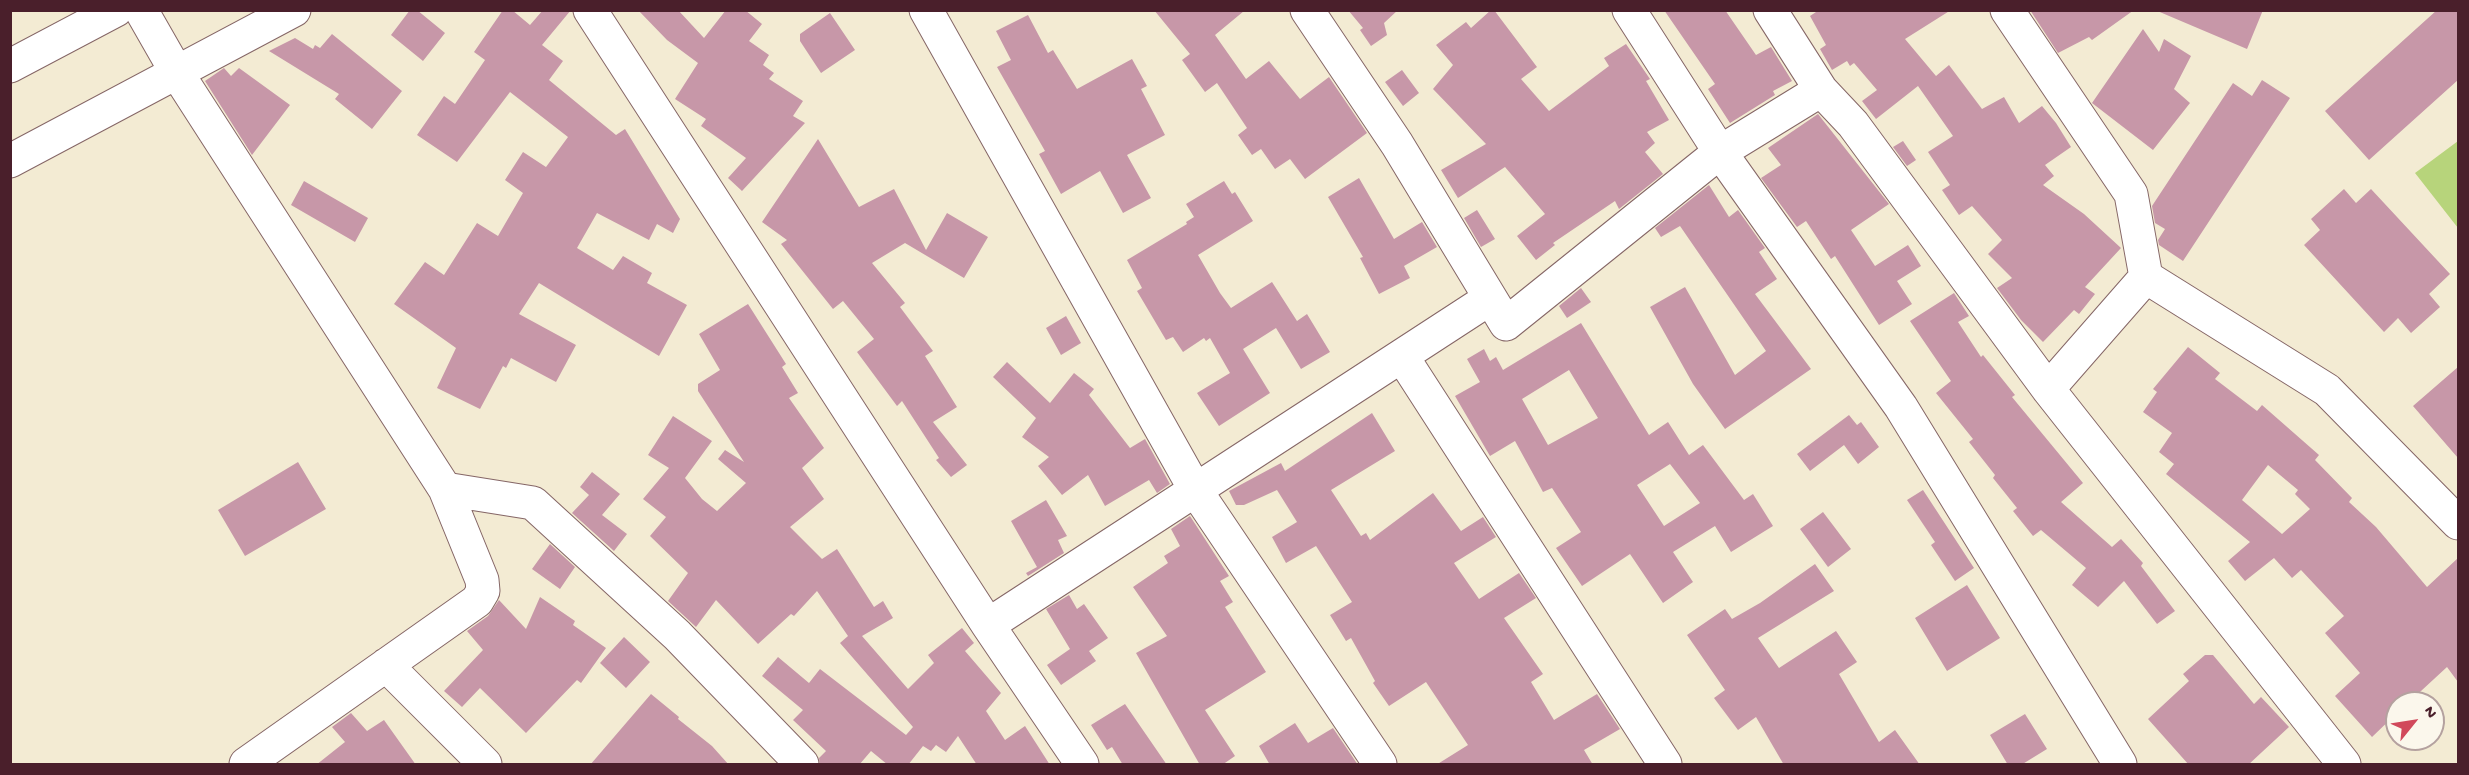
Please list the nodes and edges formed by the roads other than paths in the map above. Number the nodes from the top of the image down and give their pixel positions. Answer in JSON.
{"nodes":[{"id":1,"x":117,"y":10,"type":"edge"},
{"id":2,"x":141,"y":10,"type":"edge"},
{"id":3,"x":294,"y":10,"type":"edge"},
{"id":4,"x":590,"y":10,"type":"edge"},
{"id":5,"x":926,"y":10,"type":"edge"},
{"id":6,"x":1307,"y":10,"type":"edge"},
{"id":7,"x":1629,"y":10,"type":"edge"},
{"id":8,"x":1770,"y":10,"type":"edge"},
{"id":9,"x":2007,"y":10,"type":"edge"},
{"id":10,"x":10,"y":66,"type":"edge"},
{"id":11,"x":177,"y":73,"type":"junction"},
{"id":12,"x":1821,"y":90,"type":"junction"},
{"id":13,"x":1720,"y":152,"type":"junction"},
{"id":14,"x":10,"y":161,"type":"edge"},
{"id":15,"x":2146,"y":277,"type":"junction"},
{"id":16,"x":1489,"y":299,"type":"junction"},
{"id":17,"x":1402,"y":358,"type":"junction"},
{"id":18,"x":2048,"y":389,"type":"junction"},
{"id":19,"x":445,"y":489,"type":"junction"},
{"id":20,"x":1196,"y":491,"type":"junction"},
{"id":21,"x":2458,"y":523,"type":"edge"},
{"id":22,"x":988,"y":625,"type":"junction"},
{"id":23,"x":386,"y":665,"type":"junction"},
{"id":24,"x":246,"y":765,"type":"edge"},
{"id":25,"x":485,"y":765,"type":"edge"},
{"id":26,"x":802,"y":765,"type":"edge"},
{"id":27,"x":1082,"y":765,"type":"edge"},
{"id":28,"x":1380,"y":765,"type":"edge"},
{"id":29,"x":1665,"y":765,"type":"edge"},
{"id":30,"x":2120,"y":765,"type":"edge"},
{"id":31,"x":2344,"y":765,"type":"edge"}],
"edges":[{"from":1,"to":10,"type":"street"},
{"from":2,"to":11,"type":"street"},
{"from":3,"to":11,"type":"street"},
{"from":4,"to":22,"type":"street"},
{"from":5,"to":20,"type":"street"},
{"from":6,"to":16,"type":"street"},
{"from":7,"to":13,"type":"street"},
{"from":8,"to":12,"type":"street"},
{"from":9,"to":15,"type":"street"},
{"from":11,"to":14,"type":"street"},
{"from":11,"to":19,"type":"street"},
{"from":12,"to":13,"type":"street"},
{"from":12,"to":18,"type":"street"},
{"from":13,"to":16,"type":"street"},
{"from":13,"to":30,"type":"street"},
{"from":15,"to":18,"type":"street"},
{"from":15,"to":21,"type":"street"},
{"from":16,"to":17,"type":"street"},
{"from":17,"to":20,"type":"street"},
{"from":17,"to":29,"type":"street"},
{"from":18,"to":31,"type":"street"},
{"from":19,"to":23,"type":"street"},
{"from":19,"to":26,"type":"street"},
{"from":20,"to":22,"type":"street"},
{"from":20,"to":28,"type":"street"},
{"from":22,"to":27,"type":"street"},
{"from":23,"to":24,"type":"street"},
{"from":23,"to":25,"type":"street"}]}
